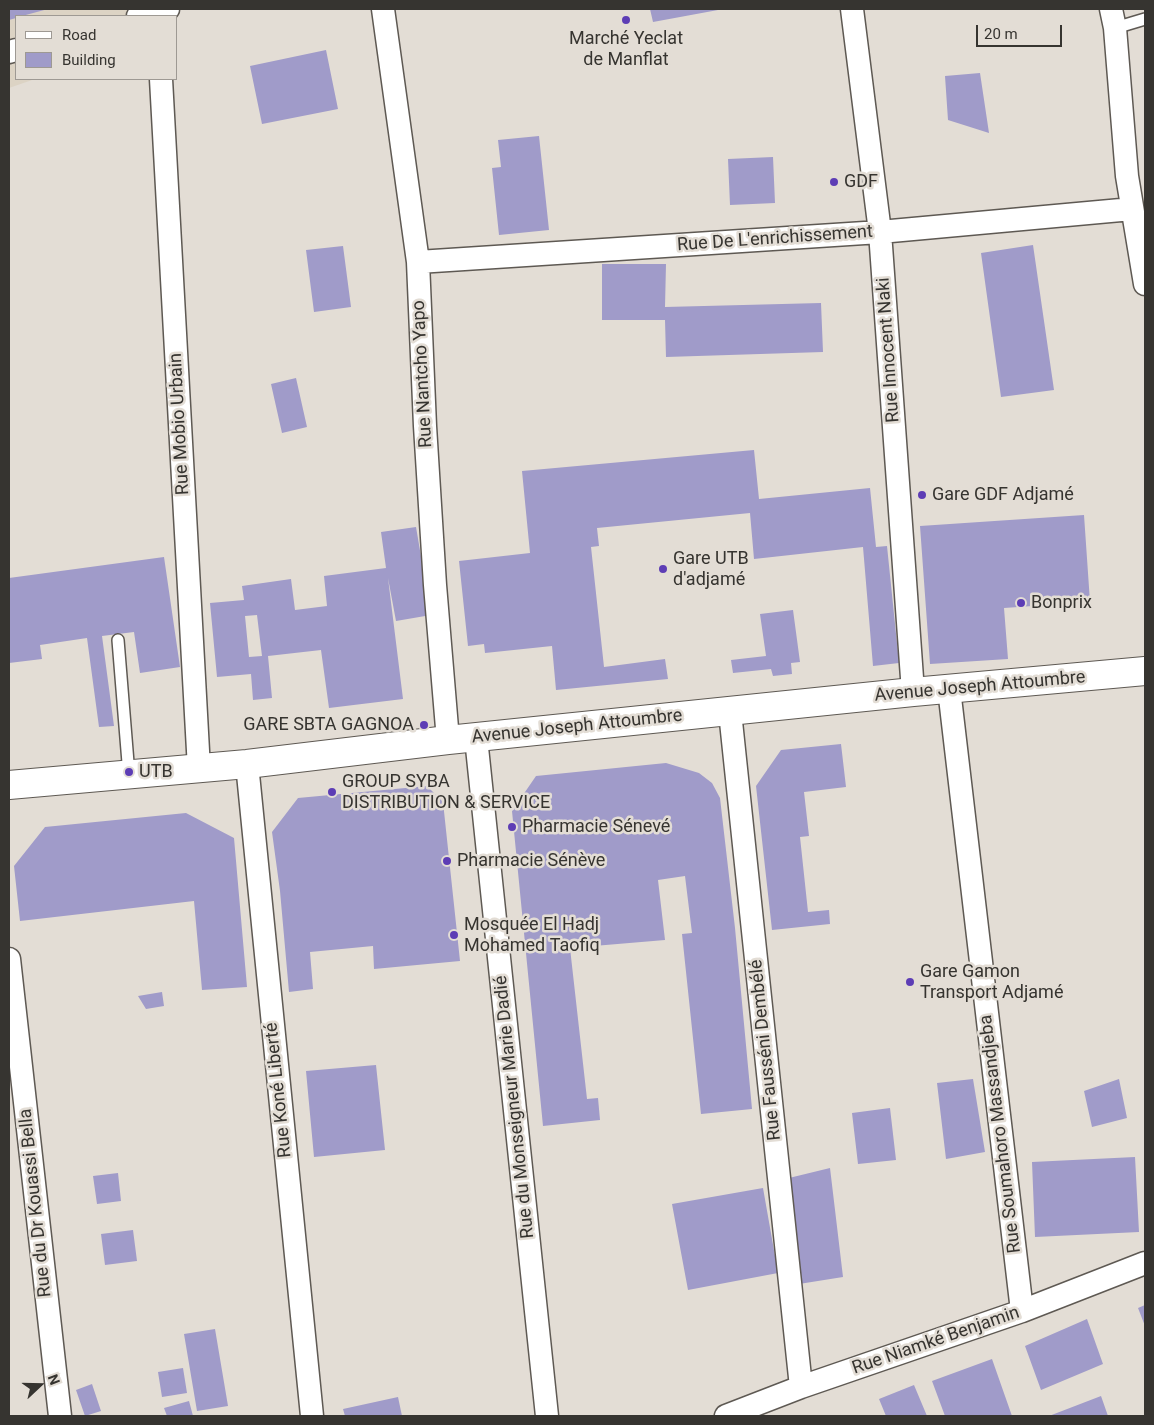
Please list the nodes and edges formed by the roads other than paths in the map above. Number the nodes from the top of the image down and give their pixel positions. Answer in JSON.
{"nodes":[{"id":1,"x":383,"y":9,"type":"edge"},
{"id":2,"x":852,"y":9,"type":"edge"},
{"id":3,"x":1113,"y":18,"type":"edge"},
{"id":4,"x":1145,"y":19,"type":"edge"},
{"id":5,"x":161,"y":80,"type":"edge"},
{"id":6,"x":1136,"y":175,"type":"edge"},
{"id":7,"x":1132,"y":209,"type":"junction"},
{"id":8,"x":880,"y":232,"type":"junction"},
{"id":9,"x":418,"y":262,"type":"junction"},
{"id":10,"x":1145,"y":284,"type":"edge"},
{"id":11,"x":118,"y":640,"type":"dead end"},
{"id":12,"x":1145,"y":671,"type":"edge"},
{"id":13,"x":949,"y":689,"type":"junction"},
{"id":14,"x":913,"y":692,"type":"junction"},
{"id":15,"x":730,"y":712,"type":"junction"},
{"id":16,"x":476,"y":738,"type":"junction"},
{"id":17,"x":448,"y":740,"type":"junction"},
{"id":18,"x":247,"y":764,"type":"junction"},
{"id":19,"x":199,"y":769,"type":"junction"},
{"id":20,"x":129,"y":775,"type":"junction"},
{"id":21,"x":9,"y":785,"type":"edge"},
{"id":22,"x":9,"y":960,"type":"edge"},
{"id":23,"x":1145,"y":1262,"type":"edge"},
{"id":24,"x":1022,"y":1312,"type":"junction"},
{"id":25,"x":801,"y":1387,"type":"junction"},
{"id":26,"x":60,"y":1416,"type":"edge"},
{"id":27,"x":312,"y":1416,"type":"edge"},
{"id":28,"x":547,"y":1416,"type":"edge"},
{"id":29,"x":726,"y":1416,"type":"edge"}],
"edges":[{"from":1,"to":9,"type":"street","name":"Rue Nantcho Yapo"},
{"from":2,"to":8,"type":"street","name":"Rue Innocent Naki"},
{"from":3,"to":4,"type":"lane"},
{"from":3,"to":6,"type":"street"},
{"from":5,"to":19,"type":"street","name":"Rue Mobio Urbain"},
{"from":6,"to":7,"type":"street"},
{"from":7,"to":8,"type":"street","name":"Rue De L'enrichissement"},
{"from":7,"to":10,"type":"street"},
{"from":8,"to":9,"type":"street","name":"Rue De L'enrichissement"},
{"from":8,"to":14,"type":"street","name":"Rue Innocent Naki"},
{"from":9,"to":17,"type":"street","name":"Rue Nantcho Yapo"},
{"from":11,"to":20,"type":"lane"},
{"from":12,"to":13,"type":"street","name":"Avenue Joseph Attoumbre"},
{"from":13,"to":14,"type":"street","name":"Avenue Joseph Attoumbre"},
{"from":13,"to":24,"type":"street","name":"Rue Soumahoro Massandjeba"},
{"from":14,"to":15,"type":"street","name":"Avenue Joseph Attoumbre"},
{"from":15,"to":16,"type":"street","name":"Avenue Joseph Attoumbre"},
{"from":15,"to":25,"type":"street","name":"Rue Fausséni Dembélé"},
{"from":16,"to":17,"type":"street","name":"Avenue Joseph Attoumbre"},
{"from":16,"to":28,"type":"street","name":"Rue du Monseigneur Marie Dadié"},
{"from":17,"to":18,"type":"street","name":"Avenue Joseph Attoumbre"},
{"from":18,"to":19,"type":"street","name":"Avenue Joseph Attoumbre"},
{"from":18,"to":27,"type":"street","name":"Rue Koné Liberté"},
{"from":19,"to":20,"type":"street","name":"Avenue Joseph Attoumbre"},
{"from":20,"to":21,"type":"street","name":"Avenue Joseph Attoumbre"},
{"from":22,"to":26,"type":"street","name":"Rue du Dr Kouassi Bella"},
{"from":23,"to":24,"type":"street","name":"Rue Niamké Benjamin"},
{"from":24,"to":25,"type":"street","name":"Rue Niamké Benjamin"},
{"from":25,"to":29,"type":"street","name":"Rue Niamké Benjamin"}]}
